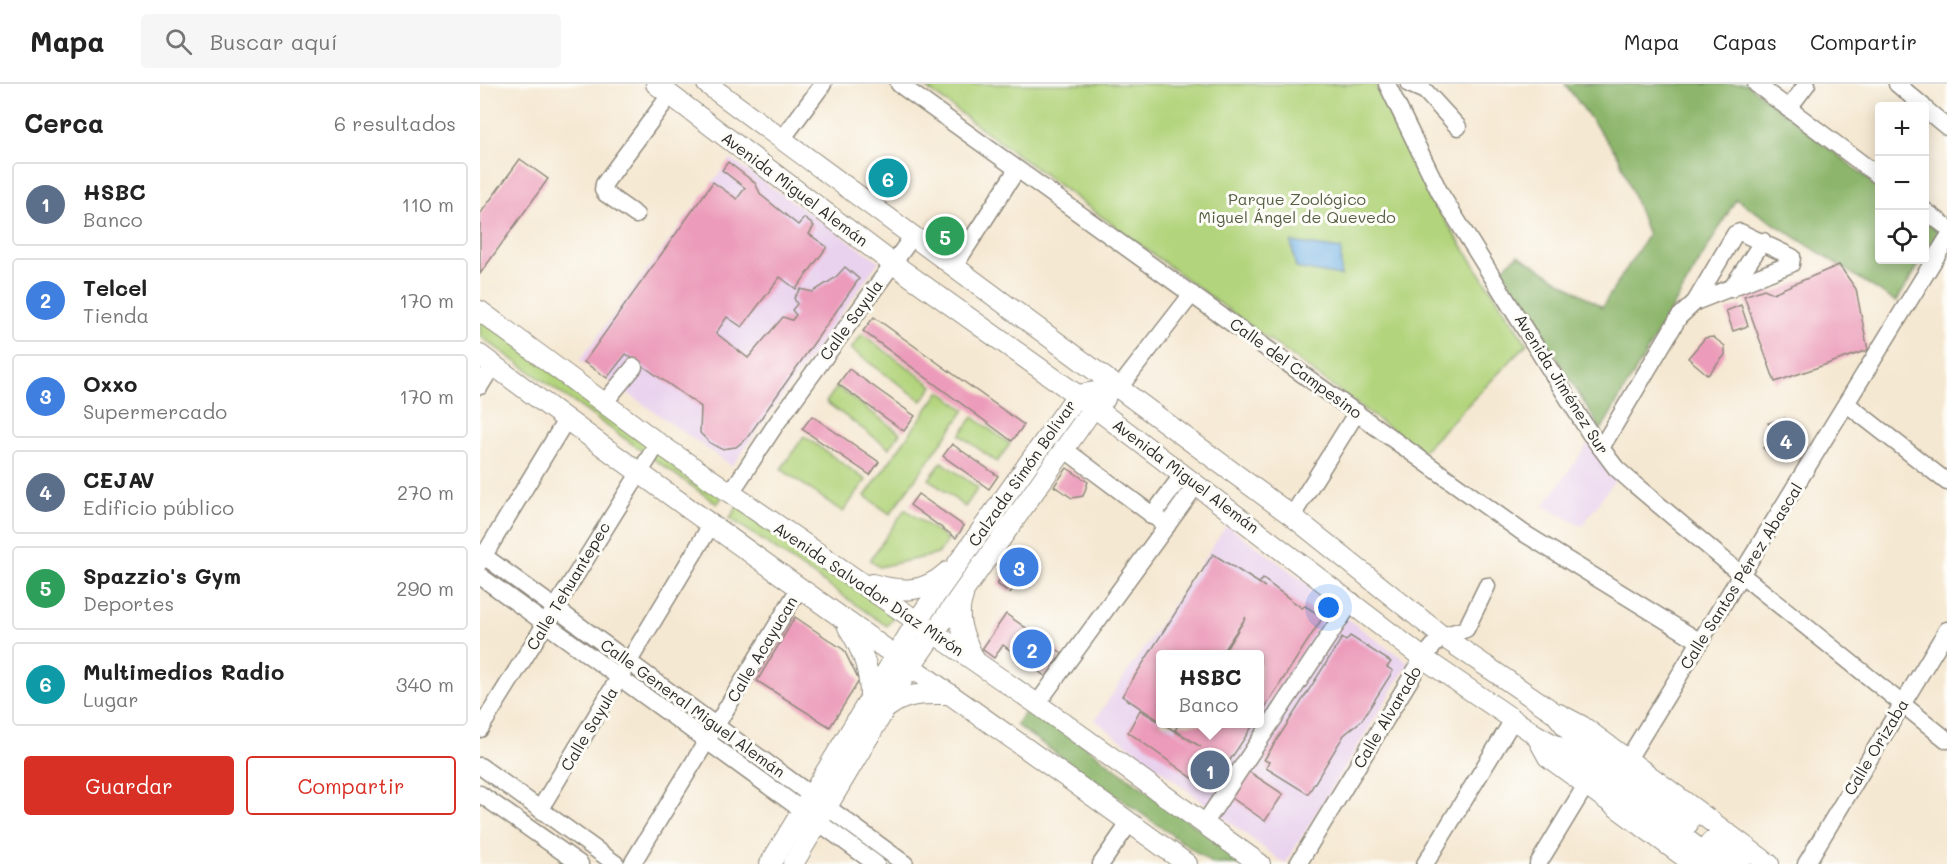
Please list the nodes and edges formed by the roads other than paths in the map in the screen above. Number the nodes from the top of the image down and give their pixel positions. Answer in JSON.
{"nodes":[{"id":1,"x":707,"y":84,"type":"edge"},
{"id":2,"x":823,"y":84,"type":"edge"},
{"id":3,"x":899,"y":84,"type":"edge"},
{"id":4,"x":1388,"y":84,"type":"edge"},
{"id":5,"x":1409,"y":84,"type":"edge"},
{"id":6,"x":1755,"y":84,"type":"edge"},
{"id":7,"x":1807,"y":84,"type":"edge"},
{"id":8,"x":1897,"y":84,"type":"edge"},
{"id":9,"x":1431,"y":88,"type":"edge"},
{"id":10,"x":663,"y":89,"type":"edge"},
{"id":11,"x":1918,"y":102,"type":"edge"},
{"id":12,"x":1788,"y":109,"type":"junction"},
{"id":13,"x":1929,"y":111,"type":"edge"},
{"id":14,"x":1458,"y":127,"type":"dead end"},
{"id":15,"x":1947,"y":127,"type":"edge"},
{"id":16,"x":783,"y":138,"type":"junction"},
{"id":17,"x":1016,"y":171,"type":"junction"},
{"id":18,"x":1875,"y":173,"type":"edge"},
{"id":19,"x":872,"y":205,"type":"junction"},
{"id":20,"x":1929,"y":214,"type":"edge"},
{"id":21,"x":636,"y":215,"type":"dead end"},
{"id":22,"x":1947,"y":227,"type":"edge"},
{"id":23,"x":851,"y":231,"type":"junction"},
{"id":24,"x":913,"y":236,"type":"junction"},
{"id":25,"x":1947,"y":239,"type":"edge"},
{"id":26,"x":1763,"y":241,"type":"junction"},
{"id":27,"x":892,"y":262,"type":"junction"},
{"id":28,"x":955,"y":265,"type":"junction"},
{"id":29,"x":1731,"y":289,"type":"junction"},
{"id":30,"x":1192,"y":294,"type":"junction"},
{"id":31,"x":1695,"y":303,"type":"junction"},
{"id":32,"x":480,"y":311,"type":"edge"},
{"id":33,"x":486,"y":360,"type":"edge"},
{"id":34,"x":634,"y":367,"type":"dead end"},
{"id":35,"x":480,"y":386,"type":"edge"},
{"id":36,"x":1119,"y":388,"type":"junction"},
{"id":37,"x":1077,"y":394,"type":"junction"},
{"id":38,"x":604,"y":403,"type":"junction"},
{"id":39,"x":1847,"y":404,"type":"junction"},
{"id":40,"x":1094,"y":407,"type":"junction"},
{"id":41,"x":1357,"y":412,"type":"junction"},
{"id":42,"x":566,"y":420,"type":"junction"},
{"id":43,"x":657,"y":443,"type":"junction"},
{"id":44,"x":1601,"y":448,"type":"junction"},
{"id":45,"x":1064,"y":449,"type":"junction"},
{"id":46,"x":638,"y":471,"type":"junction"},
{"id":47,"x":1190,"y":479,"type":"junction"},
{"id":48,"x":1947,"y":482,"type":"edge"},
{"id":49,"x":730,"y":494,"type":"junction"},
{"id":50,"x":1152,"y":516,"type":"junction"},
{"id":51,"x":1292,"y":516,"type":"junction"},
{"id":52,"x":711,"y":525,"type":"junction"},
{"id":53,"x":1167,"y":526,"type":"junction"},
{"id":54,"x":481,"y":557,"type":"edge"},
{"id":55,"x":961,"y":560,"type":"junction"},
{"id":56,"x":1742,"y":575,"type":"junction"},
{"id":57,"x":480,"y":576,"type":"edge"},
{"id":58,"x":855,"y":579,"type":"junction"},
{"id":59,"x":1487,"y":586,"type":"dead end"},
{"id":60,"x":800,"y":587,"type":"junction"},
{"id":61,"x":966,"y":587,"type":"junction"},
{"id":62,"x":1352,"y":601,"type":"junction"},
{"id":63,"x":555,"y":607,"type":"junction"},
{"id":64,"x":917,"y":621,"type":"junction"},
{"id":65,"x":845,"y":622,"type":"junction"},
{"id":66,"x":546,"y":623,"type":"junction"},
{"id":67,"x":1947,"y":630,"type":"edge"},
{"id":68,"x":934,"y":633,"type":"junction"},
{"id":69,"x":1442,"y":636,"type":"junction"},
{"id":70,"x":1700,"y":641,"type":"junction"},
{"id":71,"x":1423,"y":658,"type":"junction"},
{"id":72,"x":630,"y":661,"type":"junction"},
{"id":73,"x":975,"y":661,"type":"junction"},
{"id":74,"x":902,"y":662,"type":"junction"},
{"id":75,"x":620,"y":676,"type":"junction"},
{"id":76,"x":949,"y":694,"type":"junction"},
{"id":77,"x":878,"y":703,"type":"junction"},
{"id":78,"x":1036,"y":704,"type":"junction"},
{"id":79,"x":1902,"y":704,"type":"junction"},
{"id":80,"x":1555,"y":713,"type":"junction"},
{"id":81,"x":1513,"y":720,"type":"junction"},
{"id":82,"x":716,"y":725,"type":"junction"},
{"id":83,"x":480,"y":729,"type":"edge"},
{"id":84,"x":1536,"y":735,"type":"junction"},
{"id":85,"x":707,"y":740,"type":"junction"},
{"id":86,"x":1947,"y":740,"type":"edge"},
{"id":87,"x":1628,"y":759,"type":"junction"},
{"id":88,"x":480,"y":766,"type":"edge"},
{"id":89,"x":1586,"y":785,"type":"junction"},
{"id":90,"x":480,"y":794,"type":"edge"},
{"id":91,"x":540,"y":809,"type":"junction"},
{"id":92,"x":815,"y":809,"type":"junction"},
{"id":93,"x":1130,"y":822,"type":"junction"},
{"id":94,"x":1204,"y":824,"type":"junction"},
{"id":95,"x":570,"y":861,"type":"edge"},
{"id":96,"x":616,"y":864,"type":"edge"},
{"id":97,"x":632,"y":864,"type":"edge"},
{"id":98,"x":770,"y":864,"type":"edge"},
{"id":99,"x":794,"y":864,"type":"edge"},
{"id":100,"x":876,"y":864,"type":"edge"},
{"id":101,"x":905,"y":864,"type":"edge"},
{"id":102,"x":1101,"y":864,"type":"edge"},
{"id":103,"x":1187,"y":864,"type":"edge"},
{"id":104,"x":1260,"y":864,"type":"edge"},
{"id":105,"x":1298,"y":864,"type":"edge"},
{"id":106,"x":1425,"y":864,"type":"edge"},
{"id":107,"x":1538,"y":864,"type":"edge"},
{"id":108,"x":1694,"y":864,"type":"edge"},
{"id":109,"x":1720,"y":864,"type":"edge"},
{"id":110,"x":1740,"y":864,"type":"edge"},
{"id":111,"x":1769,"y":864,"type":"edge"},
{"id":112,"x":1806,"y":864,"type":"edge"}],
"edges":[{"from":1,"to":16,"type":"main road","name":"Avenida Miguel Alemán"},
{"from":2,"to":16,"type":"street"},
{"from":3,"to":17,"type":"street","name":"Calle del Campesino"},
{"from":4,"to":44,"type":"street","name":"Avenida Jiménez Sur"},
{"from":5,"to":9,"type":"street"},
{"from":6,"to":12,"type":"street"},
{"from":7,"to":12,"type":"street"},
{"from":8,"to":11,"type":"street"},
{"from":9,"to":14,"type":"street"},
{"from":10,"to":21,"type":"street"},
{"from":10,"to":23,"type":"main road","name":"Avenida Miguel Alemán"},
{"from":12,"to":18,"type":"street"},
{"from":13,"to":15,"type":"street"},
{"from":16,"to":19,"type":"main road","name":"Avenida Miguel Alemán"},
{"from":17,"to":28,"type":"street"},
{"from":17,"to":30,"type":"street","name":"Calle del Campesino"},
{"from":19,"to":23,"type":"main road"},
{"from":19,"to":24,"type":"main road","name":"Avenida Miguel Alemán"},
{"from":20,"to":22,"type":"street"},
{"from":23,"to":27,"type":"main road","name":"Avenida Miguel Alemán"},
{"from":24,"to":27,"type":"street","name":"Calle Sayula"},
{"from":24,"to":28,"type":"main road","name":"Avenida Miguel Alemán"},
{"from":25,"to":39,"type":"street","name":"Calle Santos Pérez Abascal"},
{"from":26,"to":29,"type":"street"},
{"from":26,"to":29,"type":"street"},
{"from":26,"to":31,"type":"street"},
{"from":27,"to":37,"type":"main road","name":"Avenida Miguel Alemán"},
{"from":27,"to":49,"type":"street","name":"Calle Sayula"},
{"from":28,"to":36,"type":"main road","name":"Avenida Miguel Alemán"},
{"from":29,"to":31,"type":"street"},
{"from":30,"to":36,"type":"street"},
{"from":30,"to":41,"type":"street","name":"Calle del Campesino"},
{"from":31,"to":44,"type":"street"},
{"from":32,"to":38,"type":"main road","name":"Avenida Salvador Díaz Mirón"},
{"from":33,"to":35,"type":"street"},
{"from":33,"to":42,"type":"main road"},
{"from":34,"to":38,"type":"street"},
{"from":36,"to":37,"type":"main road","name":"Calzada Simón Bolívar"},
{"from":36,"to":40,"type":"main road","name":"Calzada Simón Bolívar"},
{"from":36,"to":51,"type":"main road","name":"Avenida Miguel Alemán"},
{"from":37,"to":40,"type":"main road","name":"Avenida Miguel Alemán"},
{"from":37,"to":55,"type":"main road","name":"Calzada Simón Bolívar"},
{"from":38,"to":43,"type":"main road","name":"Avenida Salvador Díaz Mirón"},
{"from":39,"to":48,"type":"street"},
{"from":39,"to":56,"type":"street","name":"Calle Santos Pérez Abascal"},
{"from":40,"to":45,"type":"main road","name":"Calzada Simón Bolívar"},
{"from":40,"to":47,"type":"main road","name":"Avenida Miguel Alemán"},
{"from":41,"to":51,"type":"street"},
{"from":41,"to":70,"type":"street","name":"Calle del Campesino"},
{"from":42,"to":46,"type":"main road"},
{"from":42,"to":54,"type":"street"},
{"from":43,"to":46,"type":"street","name":"Calle Tehuantepec"},
{"from":43,"to":49,"type":"main road","name":"Avenida Salvador Díaz Mirón"},
{"from":44,"to":56,"type":"street","name":"Avenida Jiménez Sur"},
{"from":45,"to":50,"type":"street"},
{"from":45,"to":61,"type":"main road","name":"Calzada Simón Bolívar"},
{"from":46,"to":52,"type":"main road"},
{"from":46,"to":63,"type":"street","name":"Calle Tehuantepec"},
{"from":47,"to":50,"type":"street"},
{"from":47,"to":53,"type":"street"},
{"from":47,"to":62,"type":"main road","name":"Avenida Miguel Alemán"},
{"from":49,"to":58,"type":"main road","name":"Avenida Salvador Díaz Mirón"},
{"from":50,"to":53,"type":"street"},
{"from":51,"to":69,"type":"main road","name":"Avenida Miguel Alemán"},
{"from":52,"to":60,"type":"main road"},
{"from":52,"to":72,"type":"street","name":"Calle Sayula"},
{"from":53,"to":78,"type":"street"},
{"from":54,"to":63,"type":"street","name":"Calle General Miguel Alemán"},
{"from":55,"to":58,"type":"main road"},
{"from":55,"to":64,"type":"main road","name":"Calzada Simón Bolívar"},
{"from":56,"to":70,"type":"street","name":"Calle Santos Pérez Abascal"},
{"from":56,"to":79,"type":"street","name":"Avenida Jiménez Sur"},
{"from":57,"to":66,"type":"street","name":"Calle General Miguel Alemán"},
{"from":58,"to":64,"type":"main road","name":"Avenida Salvador Díaz Mirón"},
{"from":59,"to":69,"type":"street","name":"Calle Alvarado"},
{"from":60,"to":65,"type":"main road"},
{"from":60,"to":82,"type":"street","name":"Calle Acayucan"},
{"from":61,"to":68,"type":"main road","name":"Calzada Simón Bolívar"},
{"from":61,"to":73,"type":"main road"},
{"from":62,"to":71,"type":"main road","name":"Avenida Miguel Alemán"},
{"from":62,"to":94,"type":"street"},
{"from":63,"to":66,"type":"street","name":"Calle Tehuantepec"},
{"from":63,"to":72,"type":"street","name":"Calle General Miguel Alemán"},
{"from":64,"to":68,"type":"main road","name":"Avenida Salvador Díaz Mirón"},
{"from":64,"to":74,"type":"main road","name":"Calzada Simón Bolívar"},
{"from":65,"to":74,"type":"main road"},
{"from":65,"to":77,"type":"main road"},
{"from":66,"to":75,"type":"street","name":"Calle General Miguel Alemán"},
{"from":66,"to":83,"type":"street","name":"Calle Tehuantepec"},
{"from":67,"to":79,"type":"street","name":"Calle Orizaba"},
{"from":68,"to":73,"type":"main road","name":"Avenida Salvador Díaz Mirón"},
{"from":68,"to":74,"type":"main road","name":"Calzada Simón Bolívar"},
{"from":69,"to":71,"type":"street","name":"Calle Alvarado"},
{"from":69,"to":80,"type":"main road","name":"Avenida Miguel Alemán"},
{"from":70,"to":87,"type":"street","name":"Calle Santos Pérez Abascal"},
{"from":71,"to":81,"type":"main road","name":"Avenida Miguel Alemán"},
{"from":71,"to":105,"type":"street","name":"Calle Alvarado"},
{"from":72,"to":75,"type":"street","name":"Calle Sayula"},
{"from":72,"to":82,"type":"street","name":"Calle General Miguel Alemán"},
{"from":73,"to":78,"type":"main road","name":"Avenida Salvador Díaz Mirón"},
{"from":74,"to":76,"type":"main road"},
{"from":74,"to":77,"type":"main road","name":"Calzada Simón Bolívar"},
{"from":75,"to":85,"type":"street","name":"Calle General Miguel Alemán"},
{"from":75,"to":91,"type":"street","name":"Calle Sayula"},
{"from":76,"to":77,"type":"main road"},
{"from":76,"to":93,"type":"main road"},
{"from":77,"to":92,"type":"main road","name":"Calzada Simón Bolívar"},
{"from":78,"to":94,"type":"main road","name":"Avenida Salvador Díaz Mirón"},
{"from":79,"to":86,"type":"street","name":"Avenida Jiménez Sur"},
{"from":79,"to":112,"type":"street","name":"Calle Orizaba"},
{"from":80,"to":87,"type":"main road"},
{"from":80,"to":110,"type":"main road","name":"Avenida Miguel Alemán"},
{"from":81,"to":84,"type":"main road","name":"Avenida Miguel Alemán"},
{"from":81,"to":106,"type":"street"},
{"from":82,"to":85,"type":"street","name":"Calle Acayucan"},
{"from":82,"to":92,"type":"street","name":"Calle General Miguel Alemán"},
{"from":84,"to":89,"type":"main road"},
{"from":84,"to":109,"type":"main road","name":"Avenida Miguel Alemán"},
{"from":85,"to":92,"type":"street","name":"Calle General Miguel Alemán"},
{"from":85,"to":97,"type":"street","name":"Calle Acayucan"},
{"from":87,"to":111,"type":"main road"},
{"from":88,"to":91,"type":"street"},
{"from":89,"to":107,"type":"street"},
{"from":89,"to":108,"type":"main road"},
{"from":90,"to":95,"type":"street"},
{"from":91,"to":96,"type":"street"},
{"from":92,"to":98,"type":"main road","name":"Calzada Simón Bolívar"},
{"from":92,"to":99,"type":"main road","name":"Calzada Simón Bolívar"},
{"from":92,"to":100,"type":"street","name":"Calle General Miguel Alemán"},
{"from":92,"to":101,"type":"street","name":"Calle General Miguel Alemán"},
{"from":93,"to":102,"type":"street"},
{"from":93,"to":103,"type":"main road"},
{"from":94,"to":104,"type":"main road","name":"Avenida Salvador Díaz Mirón"}]}
